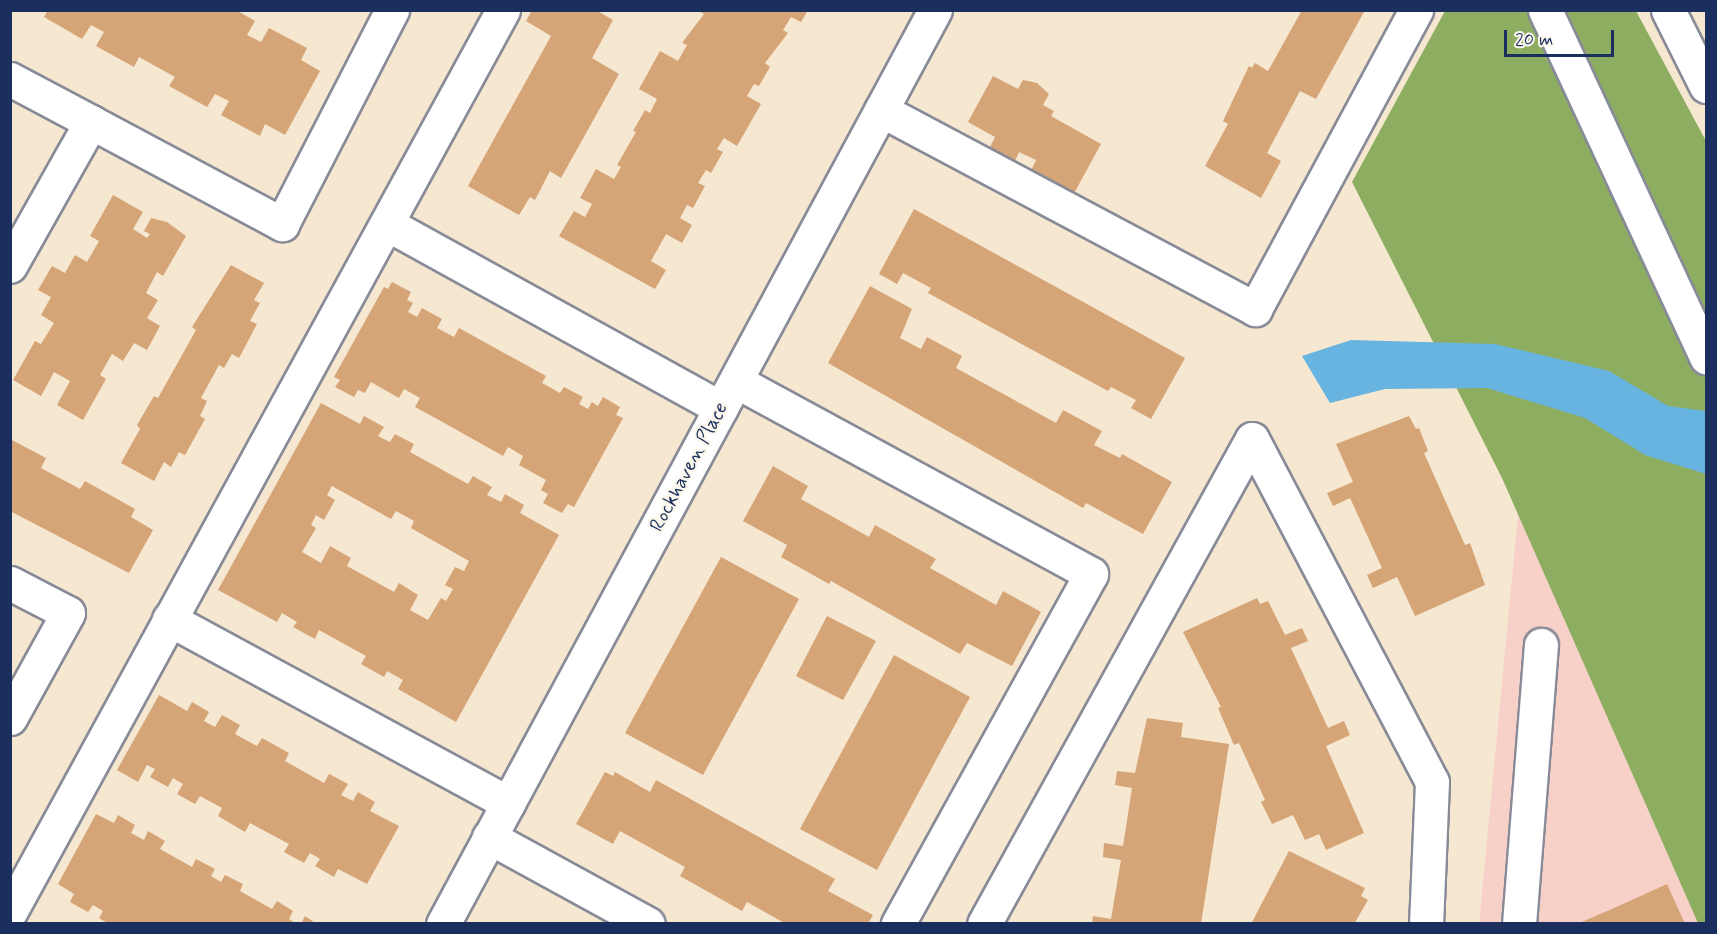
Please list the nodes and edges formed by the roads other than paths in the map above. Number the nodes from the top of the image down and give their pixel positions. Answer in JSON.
{"nodes":[{"id":1,"x":392,"y":10,"type":"edge"},
{"id":2,"x":503,"y":10,"type":"edge"},
{"id":3,"x":935,"y":10,"type":"edge"},
{"id":4,"x":1416,"y":10,"type":"edge"},
{"id":5,"x":1545,"y":10,"type":"edge"},
{"id":6,"x":1668,"y":10,"type":"edge"},
{"id":7,"x":10,"y":79,"type":"edge"},
{"id":8,"x":1707,"y":86,"type":"edge"},
{"id":9,"x":881,"y":110,"type":"junction"},
{"id":10,"x":91,"y":122,"type":"junction"},
{"id":11,"x":389,"y":225,"type":"junction"},
{"id":12,"x":10,"y":266,"type":"edge"},
{"id":13,"x":1707,"y":357,"type":"edge"},
{"id":14,"x":728,"y":394,"type":"junction"},
{"id":15,"x":10,"y":583,"type":"edge"},
{"id":16,"x":169,"y":619,"type":"junction"},
{"id":17,"x":1541,"y":645,"type":"dead end"},
{"id":18,"x":10,"y":718,"type":"edge"},
{"id":19,"x":508,"y":803,"type":"junction"},
{"id":20,"x":489,"y":837,"type":"junction"},
{"id":21,"x":10,"y":912,"type":"edge"},
{"id":22,"x":443,"y":924,"type":"edge"},
{"id":23,"x":648,"y":924,"type":"edge"},
{"id":24,"x":898,"y":924,"type":"edge"},
{"id":25,"x":984,"y":924,"type":"edge"},
{"id":26,"x":1426,"y":924,"type":"edge"},
{"id":27,"x":1520,"y":924,"type":"edge"}],
"edges":[{"from":1,"to":10,"type":"main road"},
{"from":2,"to":11,"type":"main road"},
{"from":3,"to":9,"type":"main road","name":"Rockhaven Place"},
{"from":4,"to":9,"type":"main road"},
{"from":5,"to":13,"type":"main road"},
{"from":6,"to":8,"type":"main road"},
{"from":7,"to":10,"type":"main road"},
{"from":9,"to":14,"type":"main road","name":"Rockhaven Place"},
{"from":10,"to":12,"type":"main road"},
{"from":11,"to":14,"type":"main road"},
{"from":11,"to":16,"type":"main road"},
{"from":14,"to":19,"type":"main road","name":"Rockhaven Place"},
{"from":14,"to":24,"type":"main road"},
{"from":15,"to":18,"type":"main road"},
{"from":16,"to":19,"type":"main road"},
{"from":16,"to":21,"type":"main road"},
{"from":17,"to":27,"type":"main road"},
{"from":19,"to":20,"type":"main road","name":"Rockhaven Place"},
{"from":20,"to":22,"type":"main road","name":"Rockhaven Place"},
{"from":20,"to":23,"type":"main road"},
{"from":25,"to":26,"type":"main road"}]}
